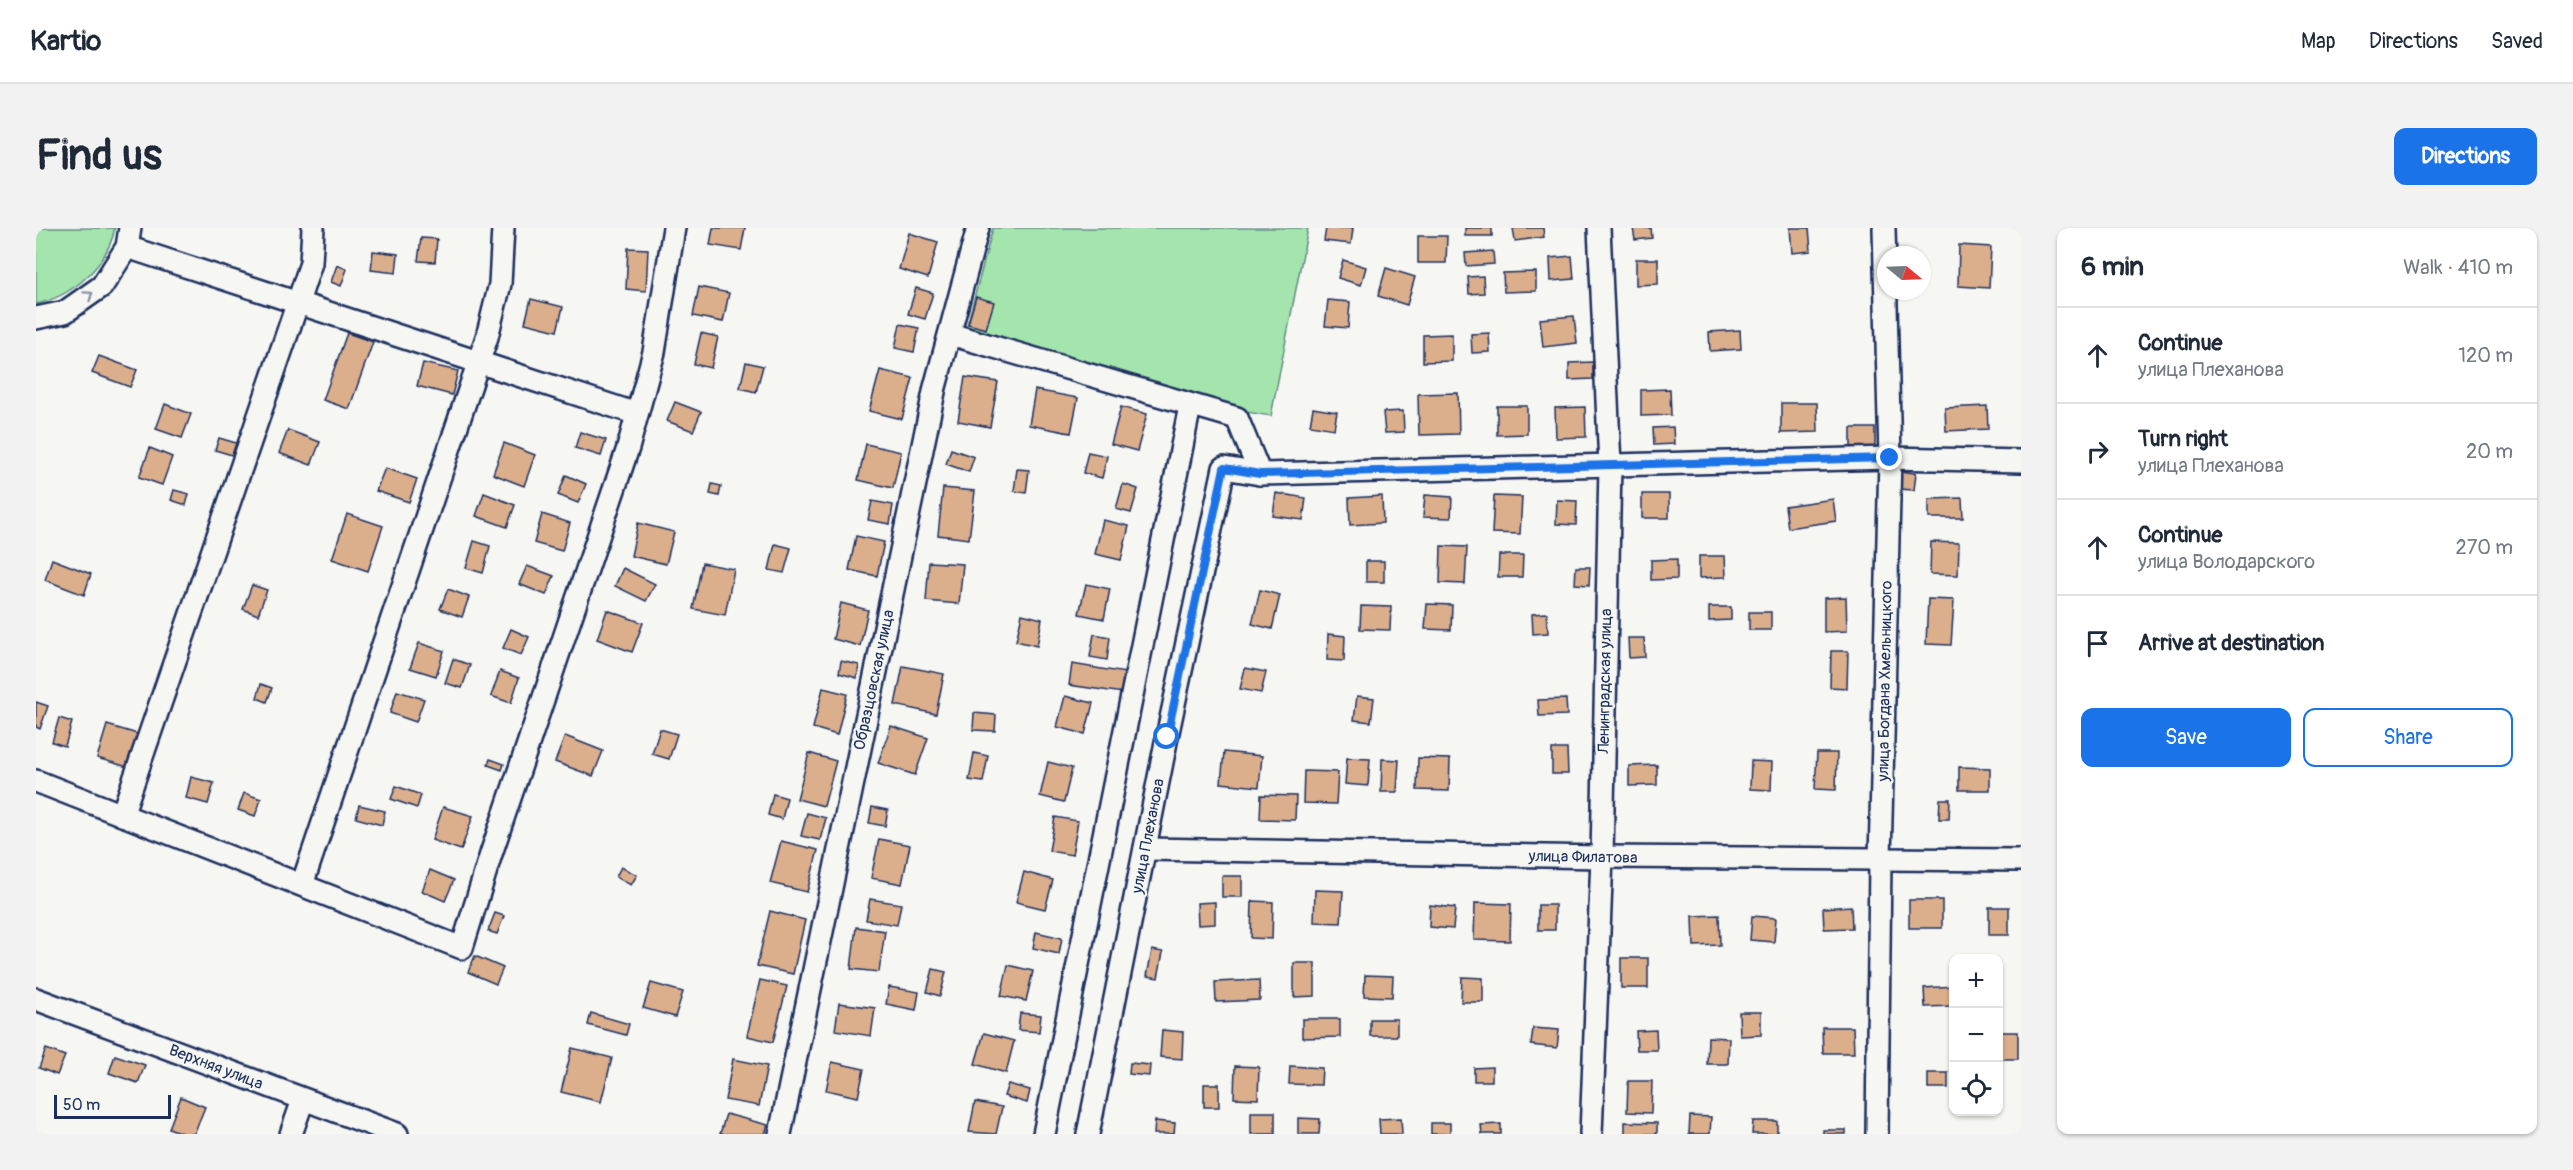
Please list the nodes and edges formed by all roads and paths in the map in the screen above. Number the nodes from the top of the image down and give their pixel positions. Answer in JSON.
{"nodes":[{"id":1,"x":313,"y":228,"type":"edge"},
{"id":2,"x":503,"y":228,"type":"edge"},
{"id":3,"x":674,"y":228,"type":"edge"},
{"id":4,"x":978,"y":228,"type":"edge"},
{"id":5,"x":1599,"y":228,"type":"edge"},
{"id":6,"x":1884,"y":228,"type":"edge"},
{"id":7,"x":129,"y":238,"type":"edge"},
{"id":8,"x":298,"y":301,"type":"junction"},
{"id":9,"x":36,"y":318,"type":"edge"},
{"id":10,"x":950,"y":334,"type":"junction"},
{"id":11,"x":478,"y":360,"type":"junction"},
{"id":12,"x":1190,"y":406,"type":"junction"},
{"id":13,"x":637,"y":414,"type":"junction"},
{"id":14,"x":1890,"y":458,"type":"junction"},
{"id":15,"x":2021,"y":461,"type":"edge"},
{"id":16,"x":1610,"y":465,"type":"junction"},
{"id":17,"x":1260,"y":474,"type":"junction"},
{"id":18,"x":36,"y":781,"type":"edge"},
{"id":19,"x":122,"y":815,"type":"junction"},
{"id":20,"x":1145,"y":849,"type":"junction"},
{"id":21,"x":1602,"y":857,"type":"junction"},
{"id":22,"x":1880,"y":859,"type":"junction"},
{"id":23,"x":2021,"y":860,"type":"edge"},
{"id":24,"x":302,"y":885,"type":"junction"},
{"id":25,"x":36,"y":999,"type":"edge"},
{"id":26,"x":303,"y":1100,"type":"junction"},
{"id":27,"x":291,"y":1134,"type":"edge"},
{"id":28,"x":397,"y":1134,"type":"edge"},
{"id":29,"x":780,"y":1134,"type":"edge"},
{"id":30,"x":1044,"y":1134,"type":"edge"},
{"id":31,"x":1088,"y":1134,"type":"edge"},
{"id":32,"x":1591,"y":1134,"type":"edge"},
{"id":33,"x":1877,"y":1134,"type":"edge"}],
"edges":[{"from":1,"to":8,"type":"street"},
{"from":2,"to":11,"type":"street"},
{"from":3,"to":13,"type":"street"},
{"from":4,"to":10,"type":"street","name":"Образцовская улица"},
{"from":5,"to":16,"type":"street","name":"Ленинградская улица"},
{"from":6,"to":14,"type":"street","name":"улица Богдана Хмельницкого"},
{"from":7,"to":8,"type":"street"},
{"from":9,"to":7,"type":"street","one_way":true},
{"from":8,"to":11,"type":"street"},
{"from":8,"to":19,"type":"street"},
{"from":10,"to":12,"type":"street"},
{"from":10,"to":29,"type":"street","name":"Образцовская улица"},
{"from":11,"to":13,"type":"street"},
{"from":11,"to":24,"type":"street"},
{"from":12,"to":17,"type":"street"},
{"from":12,"to":30,"type":"street"},
{"from":13,"to":24,"type":"street"},
{"from":14,"to":15,"type":"street"},
{"from":14,"to":16,"type":"street"},
{"from":14,"to":22,"type":"street","name":"улица Богдана Хмельницкого"},
{"from":16,"to":17,"type":"street"},
{"from":16,"to":21,"type":"street","name":"Ленинградская улица"},
{"from":17,"to":20,"type":"street","name":"улица Плеханова"},
{"from":18,"to":19,"type":"street"},
{"from":19,"to":24,"type":"street"},
{"from":20,"to":21,"type":"street","name":"улица Филатова"},
{"from":20,"to":31,"type":"street","name":"улица Плеханова"},
{"from":21,"to":22,"type":"street","name":"улица Филатова"},
{"from":21,"to":32,"type":"street","name":"Ленинградская улица"},
{"from":22,"to":23,"type":"street","name":"улица Филатова"},
{"from":22,"to":33,"type":"street","name":"улица Богдана Хмельницкого"},
{"from":25,"to":26,"type":"street","name":"Верхняя улица"},
{"from":26,"to":27,"type":"street"},
{"from":26,"to":28,"type":"street","name":"Верхняя улица"}]}
